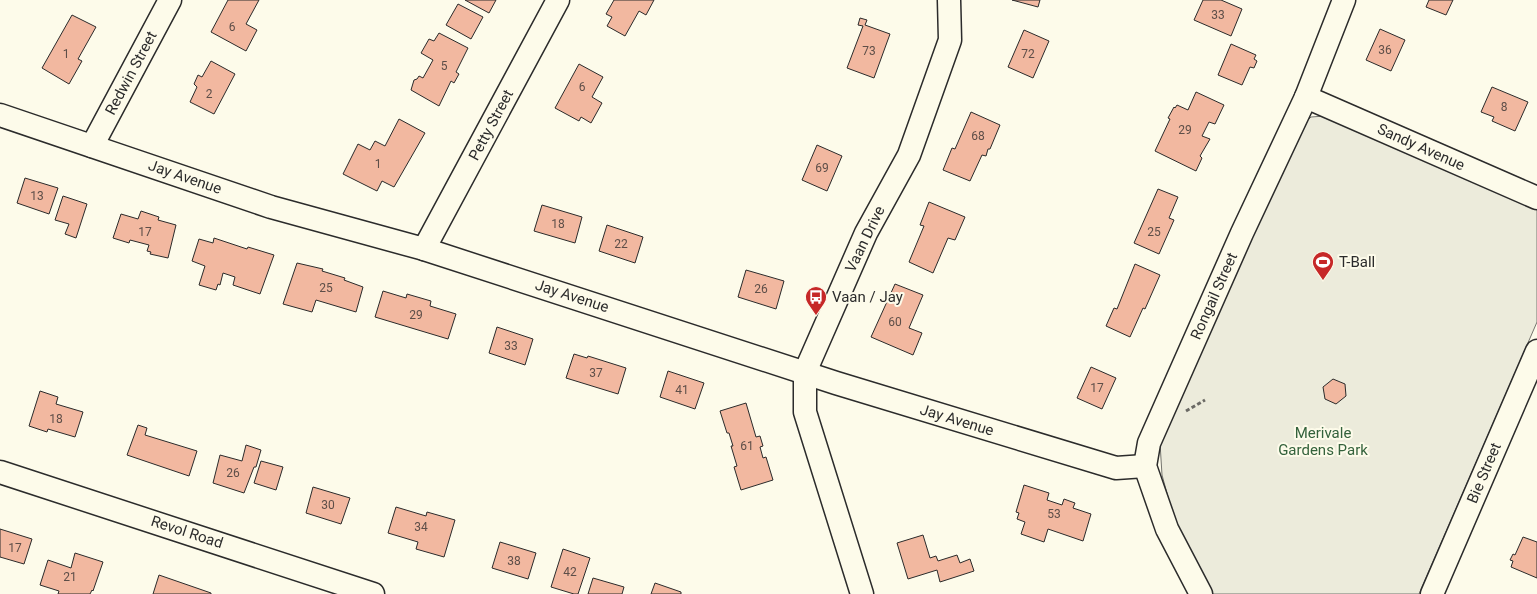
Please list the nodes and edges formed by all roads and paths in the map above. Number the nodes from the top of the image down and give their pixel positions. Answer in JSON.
{"nodes":[{"id":1,"x":170,"y":0,"type":"edge"},
{"id":2,"x":558,"y":0,"type":"edge"},
{"id":3,"x":950,"y":0,"type":"edge"},
{"id":4,"x":1344,"y":0,"type":"edge"},
{"id":5,"x":1306,"y":97,"type":"junction"},
{"id":6,"x":0,"y":115,"type":"edge"},
{"id":7,"x":92,"y":146,"type":"junction"},
{"id":8,"x":1537,"y":198,"type":"edge"},
{"id":9,"x":424,"y":249,"type":"junction"},
{"id":10,"x":1537,"y":351,"type":"edge"},
{"id":11,"x":805,"y":372,"type":"junction"},
{"id":12,"x":1145,"y":466,"type":"junction"},
{"id":13,"x":0,"y":472,"type":"edge"},
{"id":14,"x":373,"y":594,"type":"edge"},
{"id":15,"x":862,"y":594,"type":"edge"},
{"id":16,"x":1201,"y":594,"type":"edge"},
{"id":17,"x":1432,"y":594,"type":"edge"}],
"edges":[{"from":1,"to":7,"type":"street","name":"Redwin Street"},
{"from":2,"to":9,"type":"street","name":"Petty Street"},
{"from":3,"to":11,"type":"street","name":"Vaan Drive"},
{"from":4,"to":5,"type":"street","name":"Rongail Street"},
{"from":5,"to":8,"type":"street","name":"Sandy Avenue"},
{"from":5,"to":12,"type":"street","name":"Rongail Street"},
{"from":6,"to":7,"type":"street","name":"Jay Avenue"},
{"from":7,"to":9,"type":"street","name":"Jay Avenue"},
{"from":9,"to":11,"type":"street","name":"Jay Avenue"},
{"from":10,"to":17,"type":"street","name":"Bie Street"},
{"from":11,"to":12,"type":"street","name":"Jay Avenue"},
{"from":11,"to":15,"type":"street","name":"Vaan Drive"},
{"from":12,"to":16,"type":"street","name":"Rongail Street"},
{"from":13,"to":14,"type":"street","name":"Revol Road"}]}
